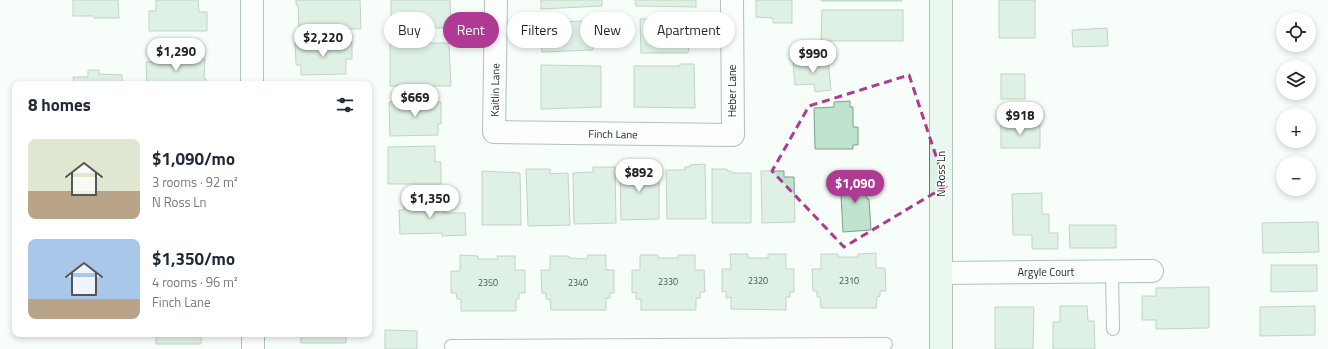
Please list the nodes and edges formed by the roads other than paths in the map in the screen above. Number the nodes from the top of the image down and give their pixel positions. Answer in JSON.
{"nodes":[{"id":1,"x":252,"y":0,"type":"edge"},
{"id":2,"x":496,"y":0,"type":"edge"},
{"id":3,"x":732,"y":0,"type":"edge"},
{"id":4,"x":941,"y":0,"type":"edge"},
{"id":5,"x":252,"y":81,"type":"edge"},
{"id":6,"x":494,"y":132,"type":"joint"},
{"id":7,"x":733,"y":135,"type":"joint"},
{"id":8,"x":1112,"y":271,"type":"junction"},
{"id":9,"x":1152,"y":271,"type":"dead end"},
{"id":10,"x":941,"y":273,"type":"junction"},
{"id":11,"x":1113,"y":329,"type":"dead end"},
{"id":12,"x":253,"y":337,"type":"edge"},
{"id":13,"x":886,"y":344,"type":"dead end"},
{"id":14,"x":451,"y":346,"type":"dead end"},
{"id":15,"x":492,"y":347,"type":"edge"},
{"id":16,"x":791,"y":347,"type":"edge"},
{"id":17,"x":253,"y":349,"type":"edge"},
{"id":18,"x":941,"y":349,"type":"edge"}],
"edges":[{"from":1,"to":5,"type":"street"},
{"from":2,"to":6,"type":"street","name":"Kaitlin Lane"},
{"from":3,"to":7,"type":"street","name":"Heber Lane"},
{"from":4,"to":10,"type":"main road","name":"N Ross Ln"},
{"from":6,"to":7,"type":"street","name":"Finch Lane"},
{"from":8,"to":9,"type":"street","name":"Argyle Court"},
{"from":8,"to":10,"type":"street","name":"Argyle Court"},
{"from":8,"to":11,"type":"lane"},
{"from":10,"to":18,"type":"main road","name":"N Ross Ln"},
{"from":12,"to":17,"type":"street"},
{"from":13,"to":16,"type":"lane"},
{"from":14,"to":15,"type":"lane"},
{"from":15,"to":16,"type":"lane"}]}
